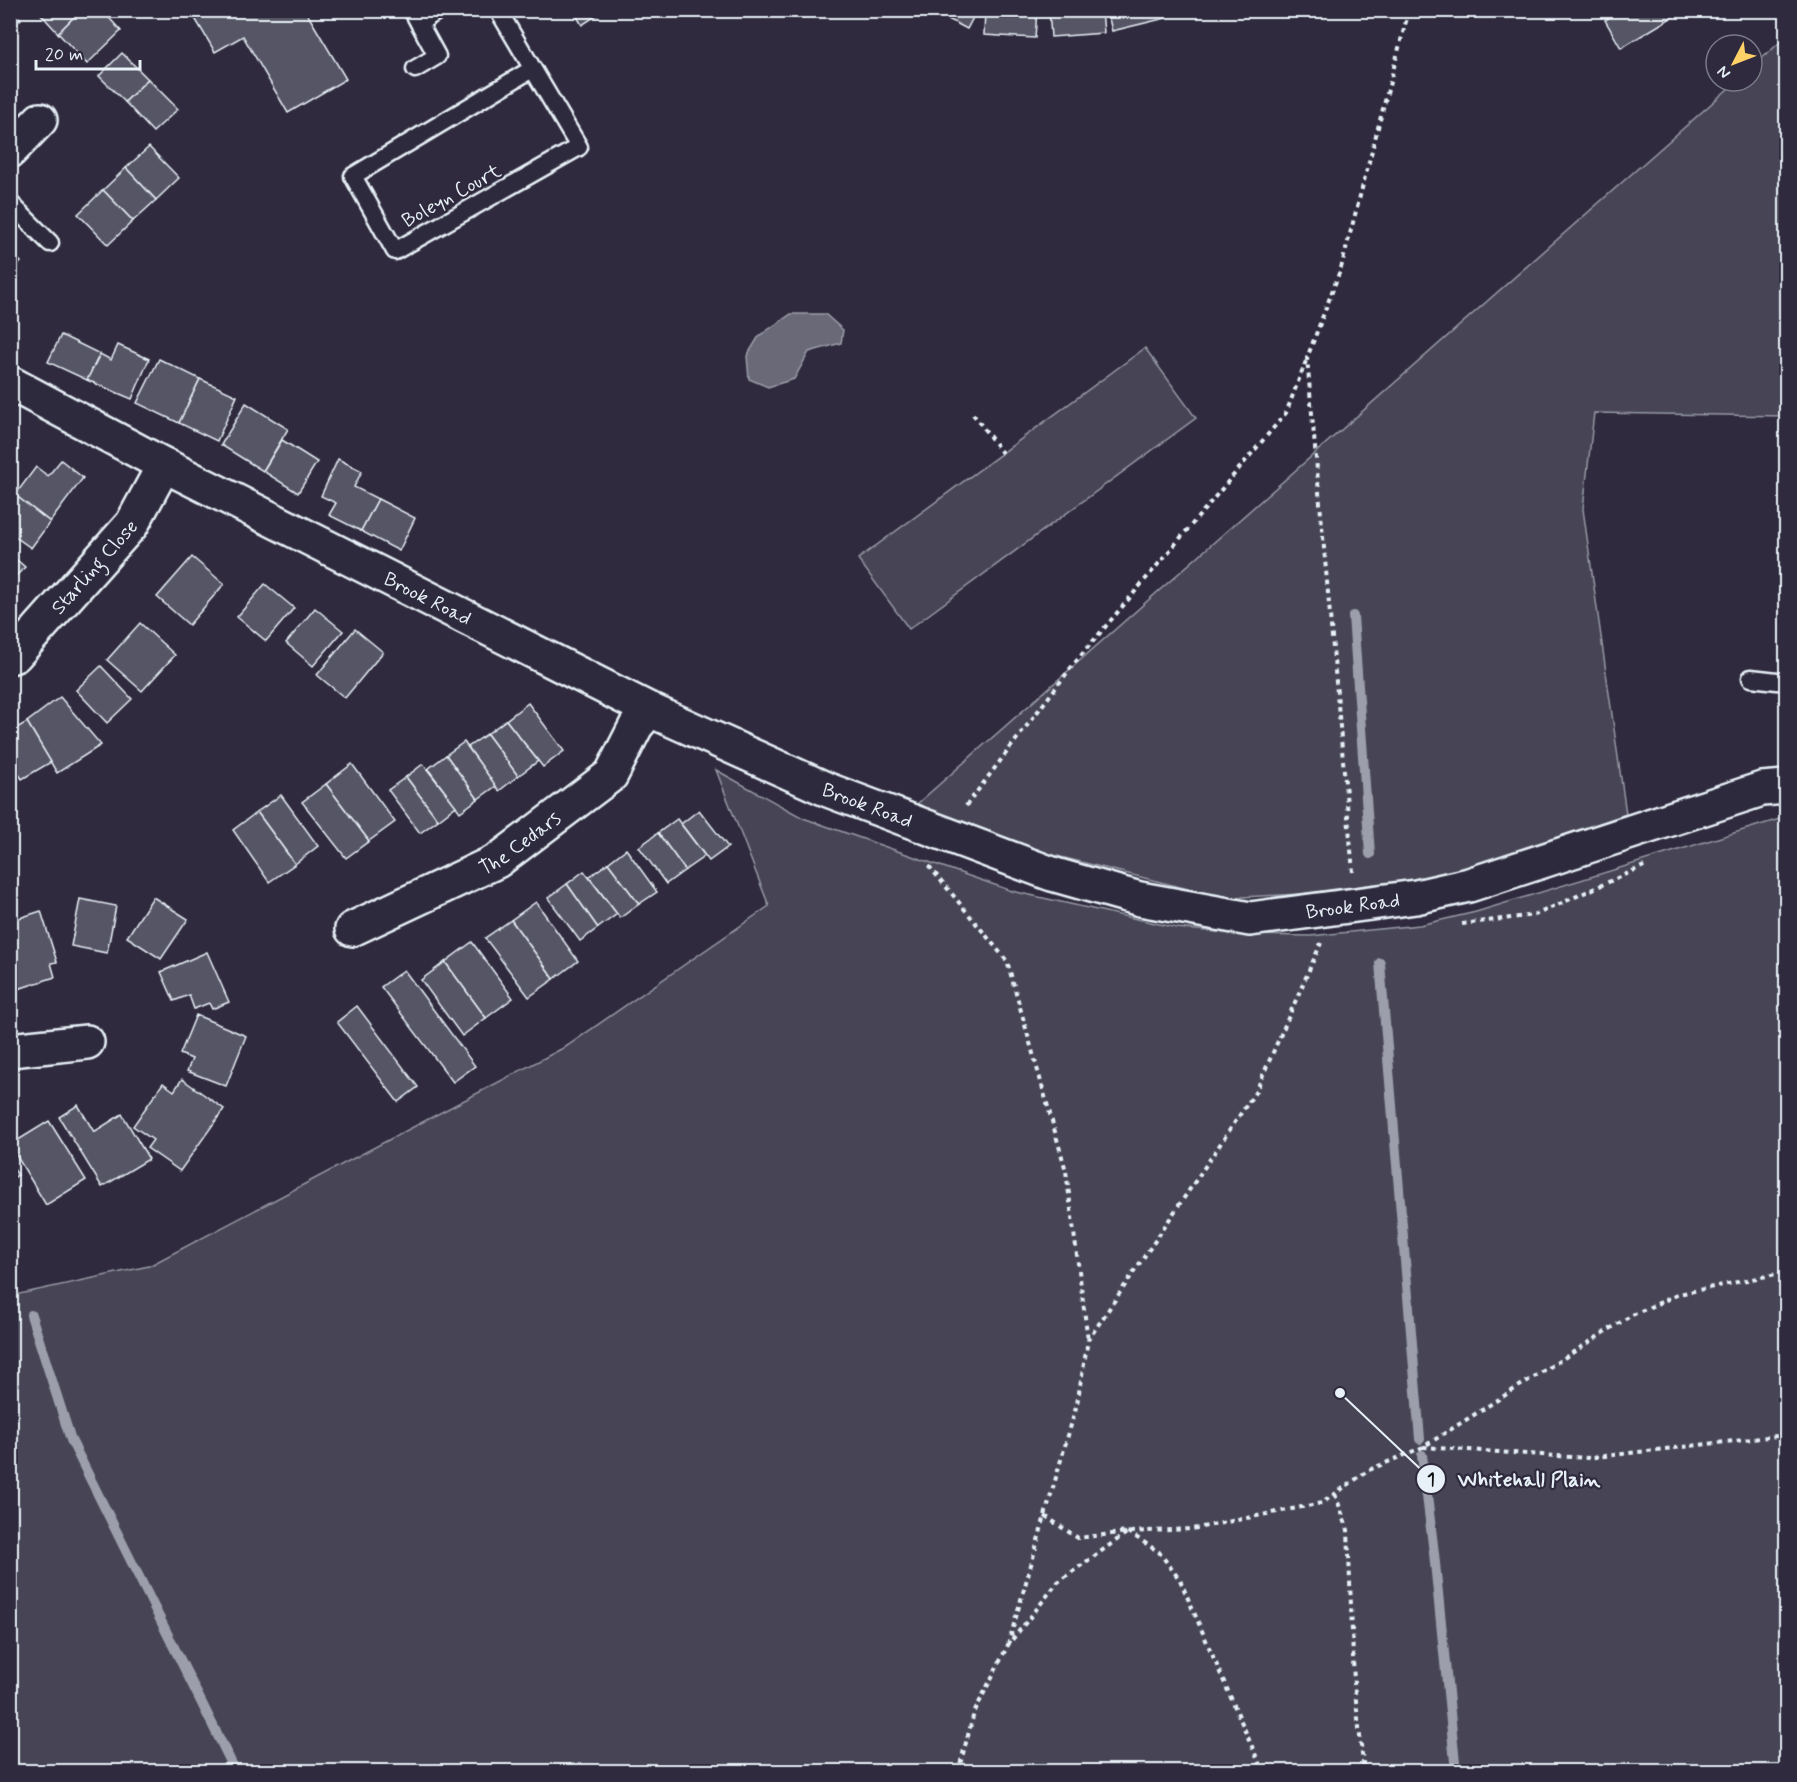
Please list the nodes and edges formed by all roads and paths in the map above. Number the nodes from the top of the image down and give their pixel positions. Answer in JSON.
{"nodes":[{"id":1,"x":439,"y":10,"type":"edge"},
{"id":2,"x":498,"y":10,"type":"edge"},
{"id":3,"x":1409,"y":10,"type":"edge"},
{"id":4,"x":416,"y":17,"type":"edge"},
{"id":5,"x":415,"y":69,"type":"dead end"},
{"id":6,"x":532,"y":69,"type":"junction"},
{"id":7,"x":40,"y":120,"type":"dead end"},
{"id":8,"x":10,"y":151,"type":"edge"},
{"id":9,"x":10,"y":203,"type":"edge"},
{"id":10,"x":50,"y":243,"type":"dead end"},
{"id":11,"x":1307,"y":358,"type":"junction"},
{"id":12,"x":10,"y":383,"type":"edge"},
{"id":13,"x":973,"y":414,"type":"dead end"},
{"id":14,"x":1002,"y":453,"type":"dead end"},
{"id":15,"x":164,"y":465,"type":"junction"},
{"id":16,"x":10,"y":657,"type":"edge"},
{"id":17,"x":1751,"y":678,"type":"dead end"},
{"id":18,"x":1786,"y":682,"type":"edge"},
{"id":19,"x":650,"y":710,"type":"junction"},
{"id":20,"x":1786,"y":787,"type":"edge"},
{"id":21,"x":946,"y":833,"type":"junction"},
{"id":22,"x":923,"y":858,"type":"dead end"},
{"id":23,"x":1356,"y":905,"type":"junction"},
{"id":24,"x":352,"y":929,"type":"dead end"},
{"id":25,"x":87,"y":1042,"type":"dead end"},
{"id":26,"x":10,"y":1050,"type":"edge"},
{"id":27,"x":1786,"y":1272,"type":"edge"},
{"id":28,"x":1089,"y":1340,"type":"junction"},
{"id":29,"x":1786,"y":1435,"type":"edge"},
{"id":30,"x":1423,"y":1447,"type":"junction"},
{"id":31,"x":1335,"y":1494,"type":"junction"},
{"id":32,"x":1045,"y":1516,"type":"junction"},
{"id":33,"x":1128,"y":1532,"type":"junction"},
{"id":34,"x":1008,"y":1645,"type":"junction"},
{"id":35,"x":958,"y":1772,"type":"edge"},
{"id":36,"x":1263,"y":1772,"type":"edge"},
{"id":37,"x":1364,"y":1772,"type":"edge"}],
"edges":[{"from":1,"to":4,"type":"lane"},
{"from":2,"to":6,"type":"lane","name":"Boleyn Court"},
{"from":3,"to":11,"type":"path"},
{"from":4,"to":5,"type":"lane"},
{"from":6,"to":6,"type":"lane","name":"Boleyn Court"},
{"from":7,"to":8,"type":"street"},
{"from":9,"to":10,"type":"lane"},
{"from":11,"to":21,"type":"path"},
{"from":11,"to":23,"type":"path"},
{"from":12,"to":15,"type":"street","name":"Brook Road"},
{"from":13,"to":14,"type":"path"},
{"from":15,"to":16,"type":"street","name":"Starling Close"},
{"from":15,"to":19,"type":"street","name":"Brook Road"},
{"from":17,"to":18,"type":"lane"},
{"from":19,"to":21,"type":"street","name":"Brook Road"},
{"from":19,"to":24,"type":"street","name":"The Cedars"},
{"from":20,"to":23,"type":"street","name":"Brook Road"},
{"from":21,"to":23,"type":"street","name":"Brook Road"},
{"from":22,"to":28,"type":"path"},
{"from":23,"to":28,"type":"path"},
{"from":25,"to":26,"type":"street"},
{"from":27,"to":30,"type":"path"},
{"from":28,"to":32,"type":"path"},
{"from":29,"to":30,"type":"path"},
{"from":30,"to":31,"type":"path"},
{"from":31,"to":33,"type":"path"},
{"from":31,"to":37,"type":"path"},
{"from":32,"to":33,"type":"path"},
{"from":32,"to":34,"type":"path"},
{"from":33,"to":34,"type":"path"},
{"from":33,"to":36,"type":"path"},
{"from":34,"to":35,"type":"path"}]}
